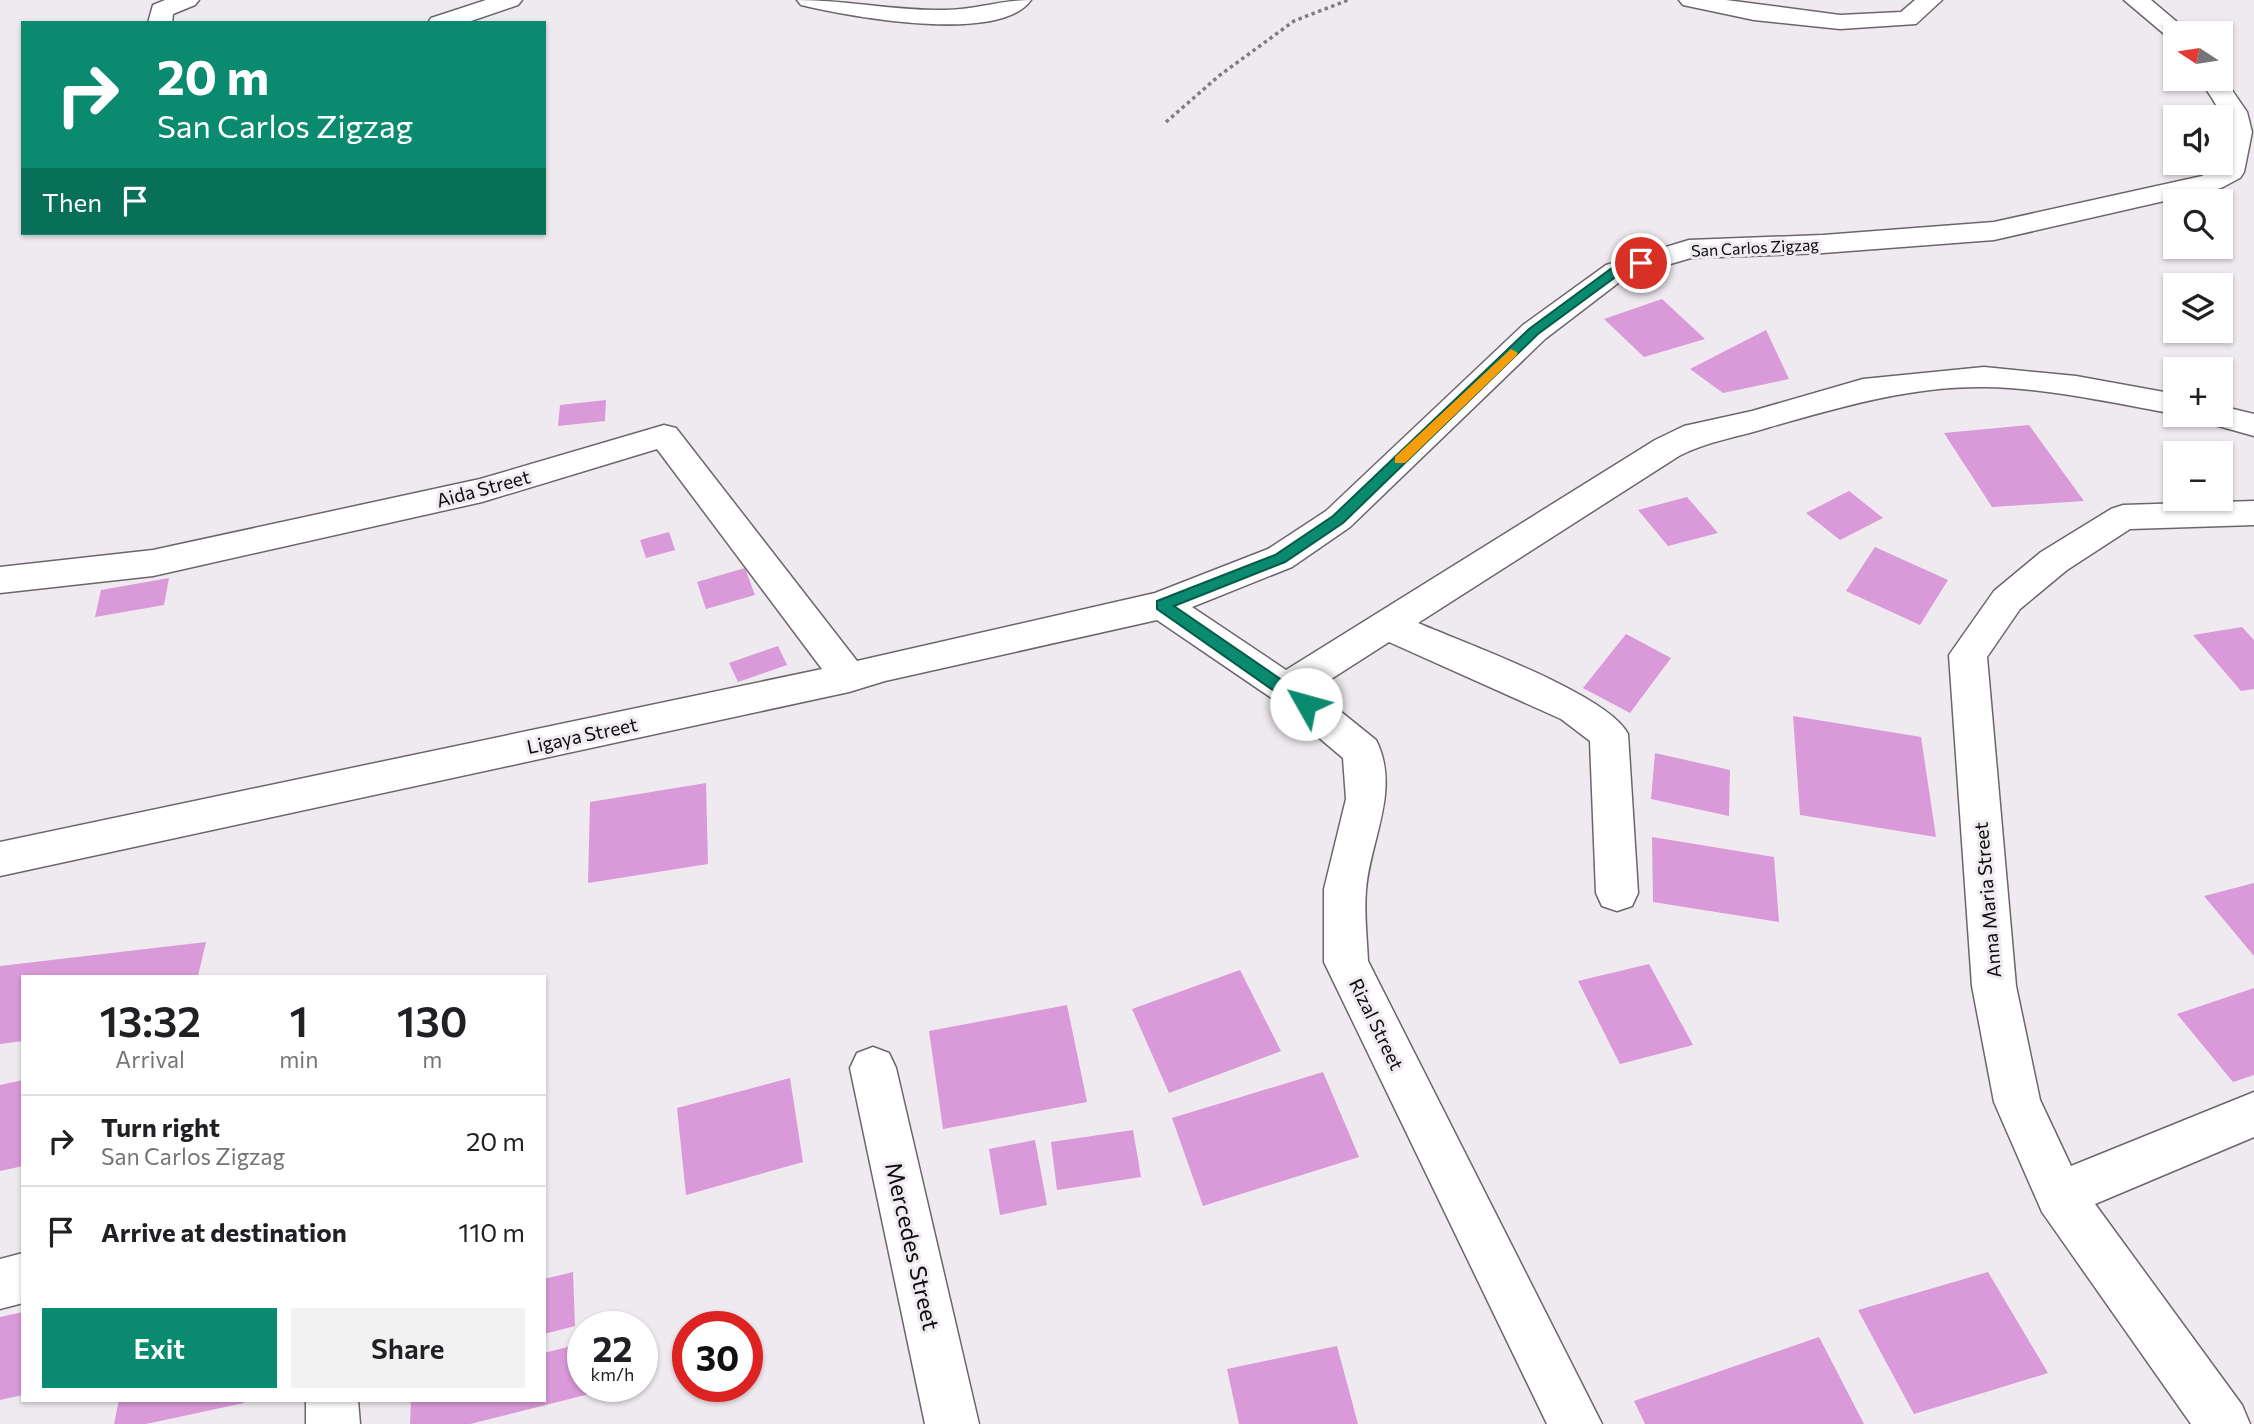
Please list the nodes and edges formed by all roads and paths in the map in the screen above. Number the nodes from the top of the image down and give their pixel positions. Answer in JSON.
{"nodes":[{"id":1,"x":187,"y":0,"type":"edge"},
{"id":2,"x":510,"y":0,"type":"edge"},
{"id":3,"x":809,"y":0,"type":"edge"},
{"id":4,"x":1019,"y":0,"type":"edge"},
{"id":5,"x":1348,"y":0,"type":"edge"},
{"id":6,"x":1691,"y":0,"type":"edge"},
{"id":7,"x":1930,"y":0,"type":"edge"},
{"id":8,"x":2136,"y":0,"type":"edge"},
{"id":9,"x":160,"y":21,"type":"edge"},
{"id":10,"x":446,"y":21,"type":"edge"},
{"id":11,"x":2163,"y":21,"type":"edge"},
{"id":12,"x":2221,"y":91,"type":"edge"},
{"id":13,"x":1166,"y":122,"type":"dead end"},
{"id":14,"x":2163,"y":402,"type":"edge"},
{"id":15,"x":2233,"y":419,"type":"edge"},
{"id":16,"x":2254,"y":425,"type":"edge"},
{"id":17,"x":2254,"y":513,"type":"edge"},
{"id":18,"x":0,"y":580,"type":"edge"},
{"id":19,"x":1162,"y":605,"type":"junction"},
{"id":20,"x":1389,"y":626,"type":"junction"},
{"id":21,"x":849,"y":678,"type":"junction"},
{"id":22,"x":1286,"y":689,"type":"junction"},
{"id":23,"x":0,"y":859,"type":"edge"},
{"id":24,"x":1617,"y":893,"type":"dead end"},
{"id":25,"x":873,"y":1068,"type":"dead end"},
{"id":26,"x":2254,"y":1114,"type":"edge"},
{"id":27,"x":2059,"y":1195,"type":"junction"},
{"id":28,"x":21,"y":1278,"type":"edge"},
{"id":29,"x":0,"y":1283,"type":"edge"},
{"id":30,"x":332,"y":1402,"type":"edge"},
{"id":31,"x":333,"y":1424,"type":"edge"},
{"id":32,"x":952,"y":1424,"type":"edge"},
{"id":33,"x":1575,"y":1424,"type":"edge"},
{"id":34,"x":2223,"y":1424,"type":"edge"}],
"edges":[{"from":1,"to":9,"type":"street"},
{"from":2,"to":10,"type":"street"},
{"from":3,"to":4,"type":"street"},
{"from":5,"to":13,"type":"path"},
{"from":6,"to":7,"type":"street"},
{"from":8,"to":11,"type":"street"},
{"from":12,"to":19,"type":"street","name":"San Carlos Zigzag"},
{"from":14,"to":20,"type":"street"},
{"from":15,"to":16,"type":"street"},
{"from":17,"to":27,"type":"street","name":"Anna Maria Street"},
{"from":18,"to":21,"type":"street","name":"Aida Street"},
{"from":19,"to":21,"type":"street","name":"Ligaya Street"},
{"from":19,"to":22,"type":"street","name":"Rizal Street"},
{"from":20,"to":22,"type":"street"},
{"from":20,"to":24,"type":"street"},
{"from":21,"to":23,"type":"street","name":"Ligaya Street"},
{"from":22,"to":33,"type":"street","name":"Rizal Street"},
{"from":25,"to":32,"type":"street","name":"Mercedes Street"},
{"from":26,"to":27,"type":"street"},
{"from":27,"to":34,"type":"street","name":"Anna Maria Street"},
{"from":28,"to":29,"type":"street"},
{"from":30,"to":31,"type":"street"}]}
